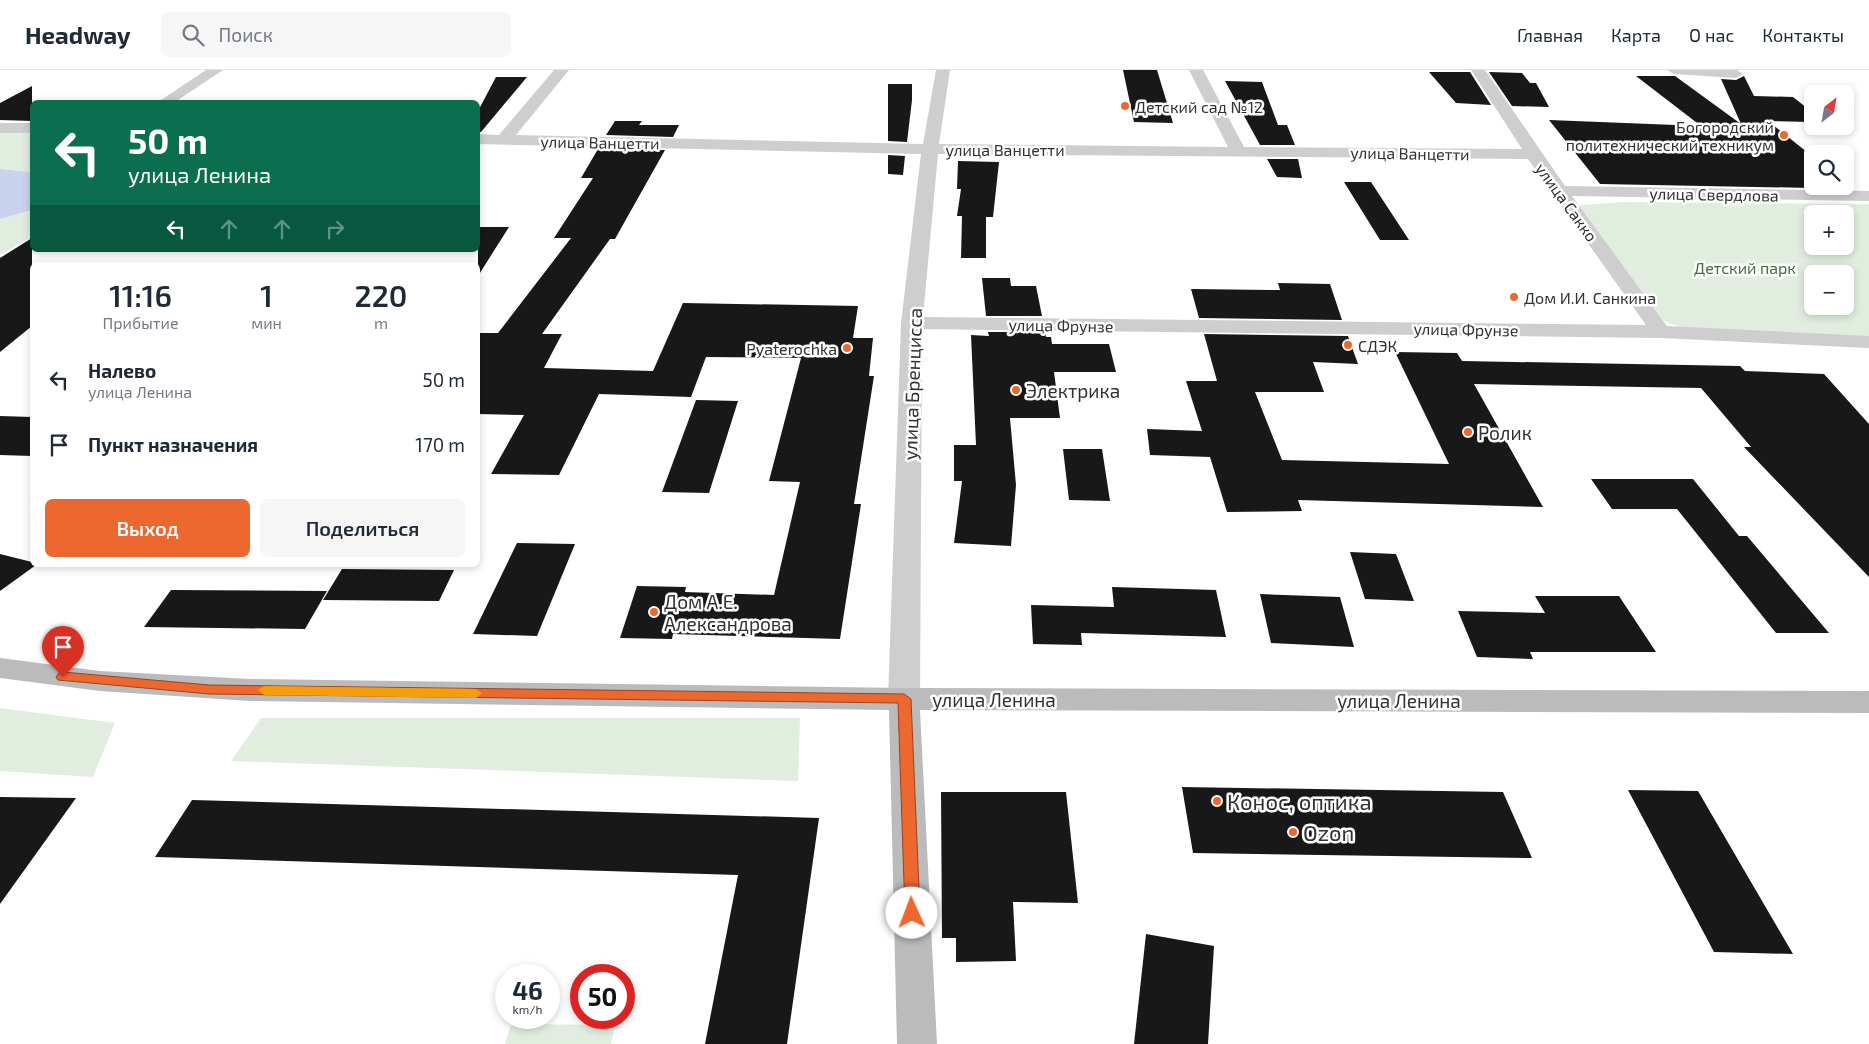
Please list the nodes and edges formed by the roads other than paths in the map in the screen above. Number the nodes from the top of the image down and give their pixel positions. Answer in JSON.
{"nodes":[{"id":1,"x":216,"y":70,"type":"edge"},
{"id":2,"x":562,"y":70,"type":"edge"},
{"id":3,"x":944,"y":70,"type":"edge"},
{"id":4,"x":1196,"y":70,"type":"edge"},
{"id":5,"x":1478,"y":70,"type":"edge"},
{"id":6,"x":1674,"y":70,"type":"edge"},
{"id":7,"x":1736,"y":74,"type":"dead end"},
{"id":8,"x":169,"y":100,"type":"edge"},
{"id":9,"x":0,"y":128,"type":"edge"},
{"id":10,"x":30,"y":128,"type":"edge"},
{"id":11,"x":480,"y":139,"type":"edge"},
{"id":12,"x":504,"y":140,"type":"junction"},
{"id":13,"x":930,"y":149,"type":"junction"},
{"id":14,"x":1238,"y":151,"type":"junction"},
{"id":15,"x":1533,"y":154,"type":"junction"},
{"id":16,"x":1560,"y":191,"type":"junction"},
{"id":17,"x":1869,"y":196,"type":"edge"},
{"id":18,"x":912,"y":323,"type":"junction"},
{"id":19,"x":1661,"y":332,"type":"junction"},
{"id":20,"x":1869,"y":342,"type":"edge"},
{"id":21,"x":2,"y":671,"type":"edge"},
{"id":22,"x":904,"y":699,"type":"junction"},
{"id":23,"x":1869,"y":702,"type":"edge"},
{"id":24,"x":917,"y":1044,"type":"edge"}],
"edges":[{"from":1,"to":8,"type":"street"},
{"from":2,"to":12,"type":"street"},
{"from":3,"to":13,"type":"street","name":"улица Бренцисса"},
{"from":4,"to":14,"type":"street"},
{"from":5,"to":15,"type":"street","name":"улица Сакко"},
{"from":6,"to":7,"type":"street"},
{"from":9,"to":10,"type":"street"},
{"from":11,"to":12,"type":"street","name":"улица Ванцетти"},
{"from":12,"to":13,"type":"street","name":"улица Ванцетти"},
{"from":13,"to":14,"type":"street","name":"улица Ванцетти"},
{"from":13,"to":18,"type":"street","name":"улица Бренцисса"},
{"from":14,"to":15,"type":"street","name":"улица Ванцетти"},
{"from":15,"to":16,"type":"street","name":"улица Сакко"},
{"from":16,"to":17,"type":"street","name":"улица Свердлова"},
{"from":16,"to":19,"type":"street","name":"улица Сакко"},
{"from":18,"to":19,"type":"street","name":"улица Фрунзе"},
{"from":18,"to":22,"type":"street","name":"улица Бренцисса"},
{"from":19,"to":20,"type":"street","name":"улица Фрунзе"},
{"from":21,"to":22,"type":"main road","name":"улица Ленина"},
{"from":22,"to":23,"type":"main road","name":"улица Ленина"},
{"from":22,"to":24,"type":"main road"}]}
